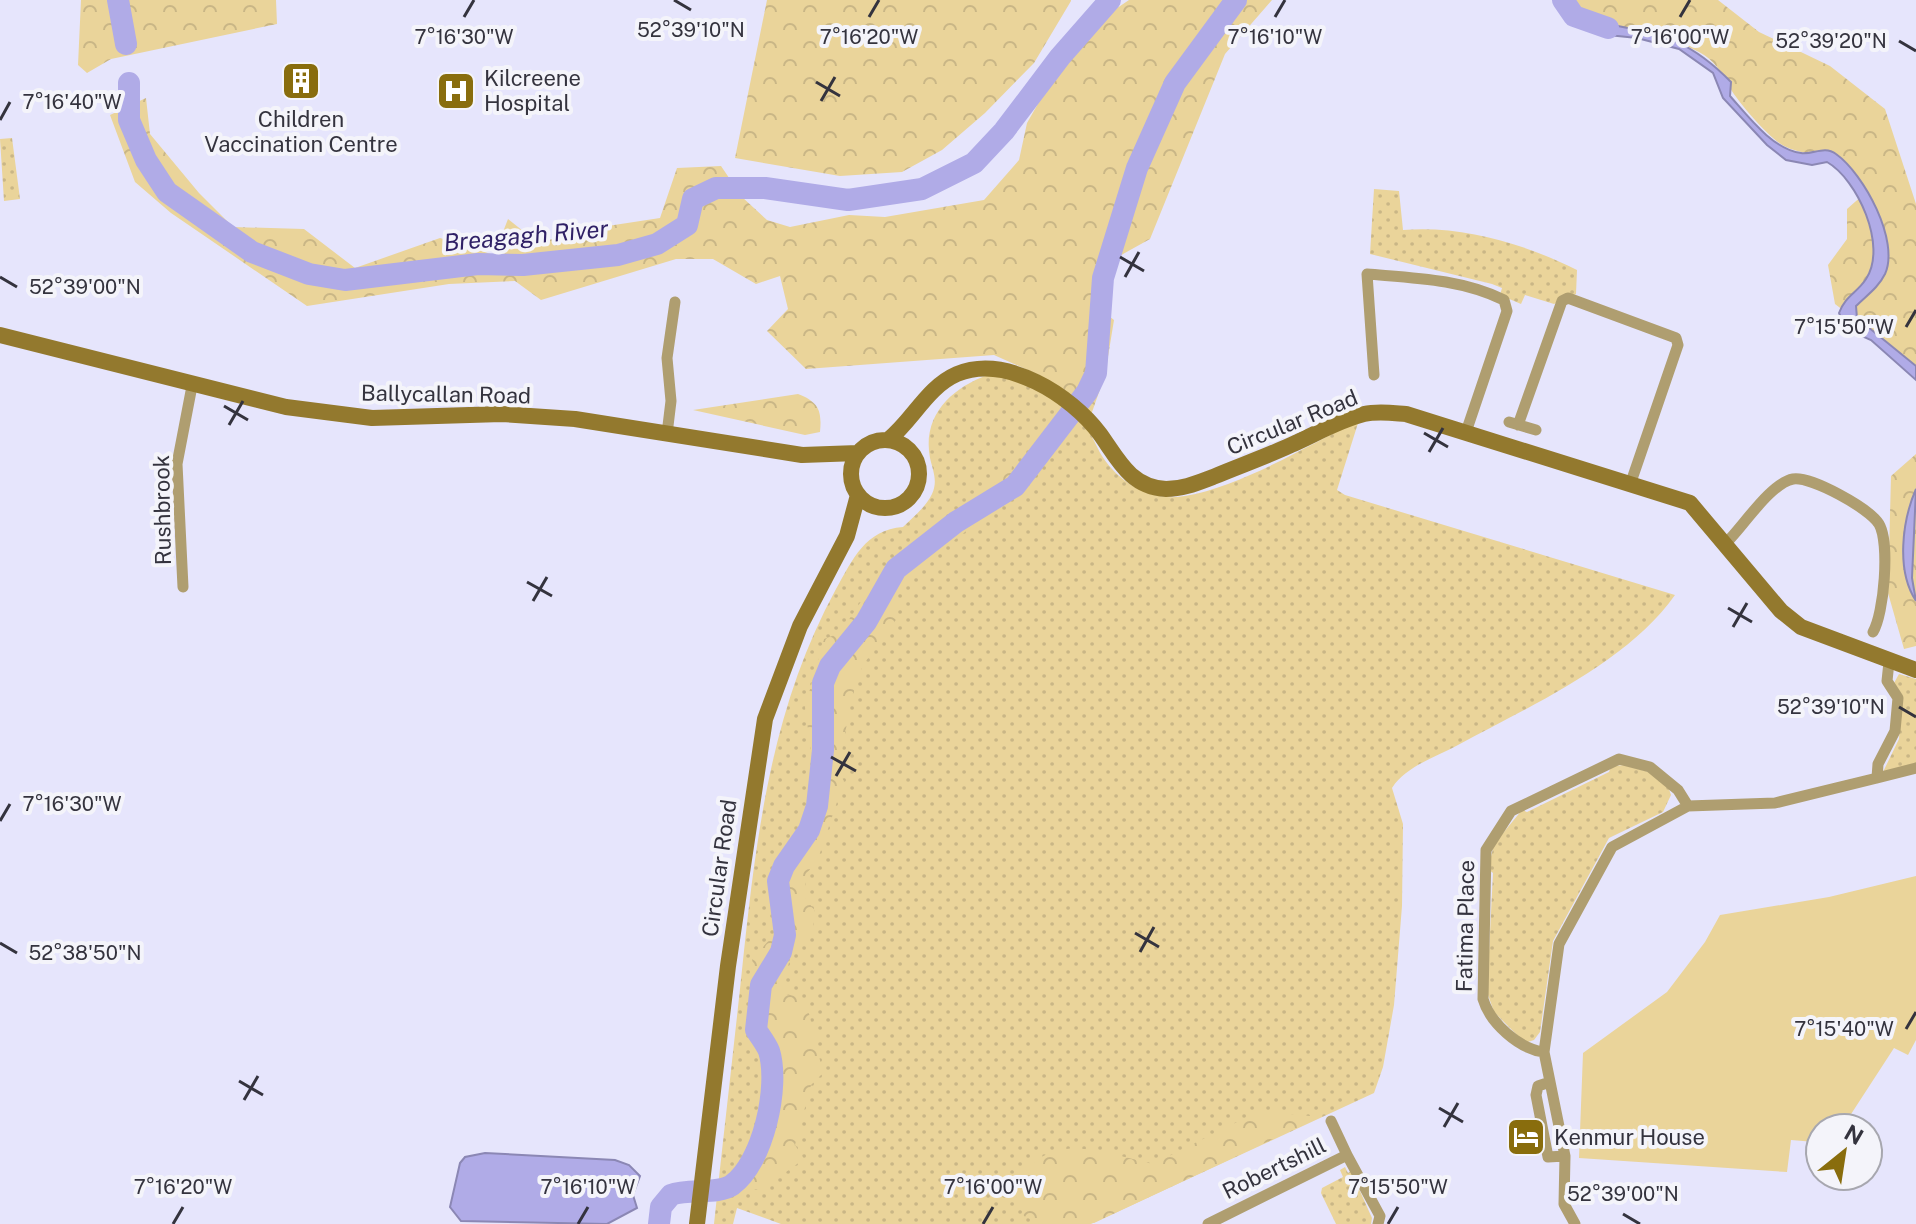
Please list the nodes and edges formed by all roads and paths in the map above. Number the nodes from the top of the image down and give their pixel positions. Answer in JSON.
{"nodes":[{"id":1,"x":675,"y":302,"type":"dead end"},
{"id":2,"x":0,"y":335,"type":"edge"},
{"id":3,"x":1374,"y":375,"type":"dead end"},
{"id":4,"x":192,"y":386,"type":"junction"},
{"id":5,"x":934,"y":389,"type":"junction"},
{"id":6,"x":1536,"y":430,"type":"dead end"},
{"id":7,"x":1466,"y":432,"type":"junction"},
{"id":8,"x":667,"y":434,"type":"junction"},
{"id":9,"x":888,"y":440,"type":"junction"},
{"id":10,"x":858,"y":453,"type":"junction"},
{"id":11,"x":802,"y":455,"type":"junction"},
{"id":12,"x":915,"y":458,"type":"junction"},
{"id":13,"x":851,"y":474,"type":"junction"},
{"id":14,"x":1631,"y":482,"type":"junction"},
{"id":15,"x":858,"y":495,"type":"junction"},
{"id":16,"x":888,"y":508,"type":"junction"},
{"id":17,"x":847,"y":536,"type":"junction"},
{"id":18,"x":1727,"y":542,"type":"junction"},
{"id":19,"x":183,"y":587,"type":"dead end"},
{"id":20,"x":1873,"y":632,"type":"dead end"},
{"id":21,"x":1889,"y":662,"type":"junction"},
{"id":22,"x":1916,"y":670,"type":"edge"},
{"id":23,"x":1916,"y":768,"type":"edge"},
{"id":24,"x":1877,"y":778,"type":"junction"},
{"id":25,"x":1688,"y":806,"type":"junction"},
{"id":26,"x":1544,"y":1052,"type":"junction"},
{"id":27,"x":1550,"y":1082,"type":"junction"},
{"id":28,"x":1331,"y":1121,"type":"dead end"},
{"id":29,"x":1347,"y":1155,"type":"junction"},
{"id":30,"x":1565,"y":1156,"type":"junction"},
{"id":31,"x":1221,"y":1221,"type":"edge"},
{"id":32,"x":697,"y":1224,"type":"edge"},
{"id":33,"x":1208,"y":1224,"type":"edge"},
{"id":34,"x":1378,"y":1224,"type":"edge"},
{"id":35,"x":1575,"y":1224,"type":"edge"}],
"edges":[{"from":1,"to":8,"type":"street"},
{"from":2,"to":4,"type":"main road","name":"Ballycallan Road"},
{"from":3,"to":7,"type":"street"},
{"from":4,"to":8,"type":"main road","name":"Ballycallan Road"},
{"from":4,"to":19,"type":"street","name":"Rushbrook"},
{"from":5,"to":7,"type":"main road","name":"Circular Road"},
{"from":5,"to":9,"type":"main road","name":"Circular Road"},
{"from":5,"to":12,"type":"main road","name":"Circular Road"},
{"from":6,"to":14,"type":"street"},
{"from":7,"to":14,"type":"main road","name":"Circular Road"},
{"from":8,"to":11,"type":"main road","name":"Ballycallan Road"},
{"from":9,"to":10,"type":"main road","name":"Circular Road"},
{"from":9,"to":12,"type":"main road"},
{"from":10,"to":11,"type":"main road","name":"Ballycallan Road"},
{"from":10,"to":13,"type":"main road"},
{"from":11,"to":13,"type":"main road","name":"Ballycallan Road"},
{"from":12,"to":16,"type":"main road","name":"Circular Road"},
{"from":13,"to":15,"type":"main road"},
{"from":14,"to":18,"type":"main road","name":"Circular Road"},
{"from":15,"to":16,"type":"main road"},
{"from":15,"to":17,"type":"main road","name":"Circular Road"},
{"from":16,"to":17,"type":"main road","name":"Circular Road"},
{"from":17,"to":32,"type":"main road","name":"Circular Road"},
{"from":18,"to":20,"type":"street"},
{"from":18,"to":21,"type":"main road","name":"Circular Road"},
{"from":21,"to":22,"type":"main road","name":"Circular Road"},
{"from":21,"to":24,"type":"street"},
{"from":23,"to":24,"type":"street"},
{"from":24,"to":25,"type":"street"},
{"from":25,"to":26,"type":"street"},
{"from":25,"to":26,"type":"street","name":"Fatima Place"},
{"from":26,"to":27,"type":"street"},
{"from":27,"to":30,"type":"street"},
{"from":27,"to":30,"type":"street"},
{"from":28,"to":29,"type":"street","name":"Robertshill"},
{"from":29,"to":31,"type":"street","name":"Robertshill"},
{"from":29,"to":34,"type":"street","name":"Robertshill"},
{"from":30,"to":35,"type":"street"},
{"from":31,"to":33,"type":"street","name":"Robertshill"}]}
